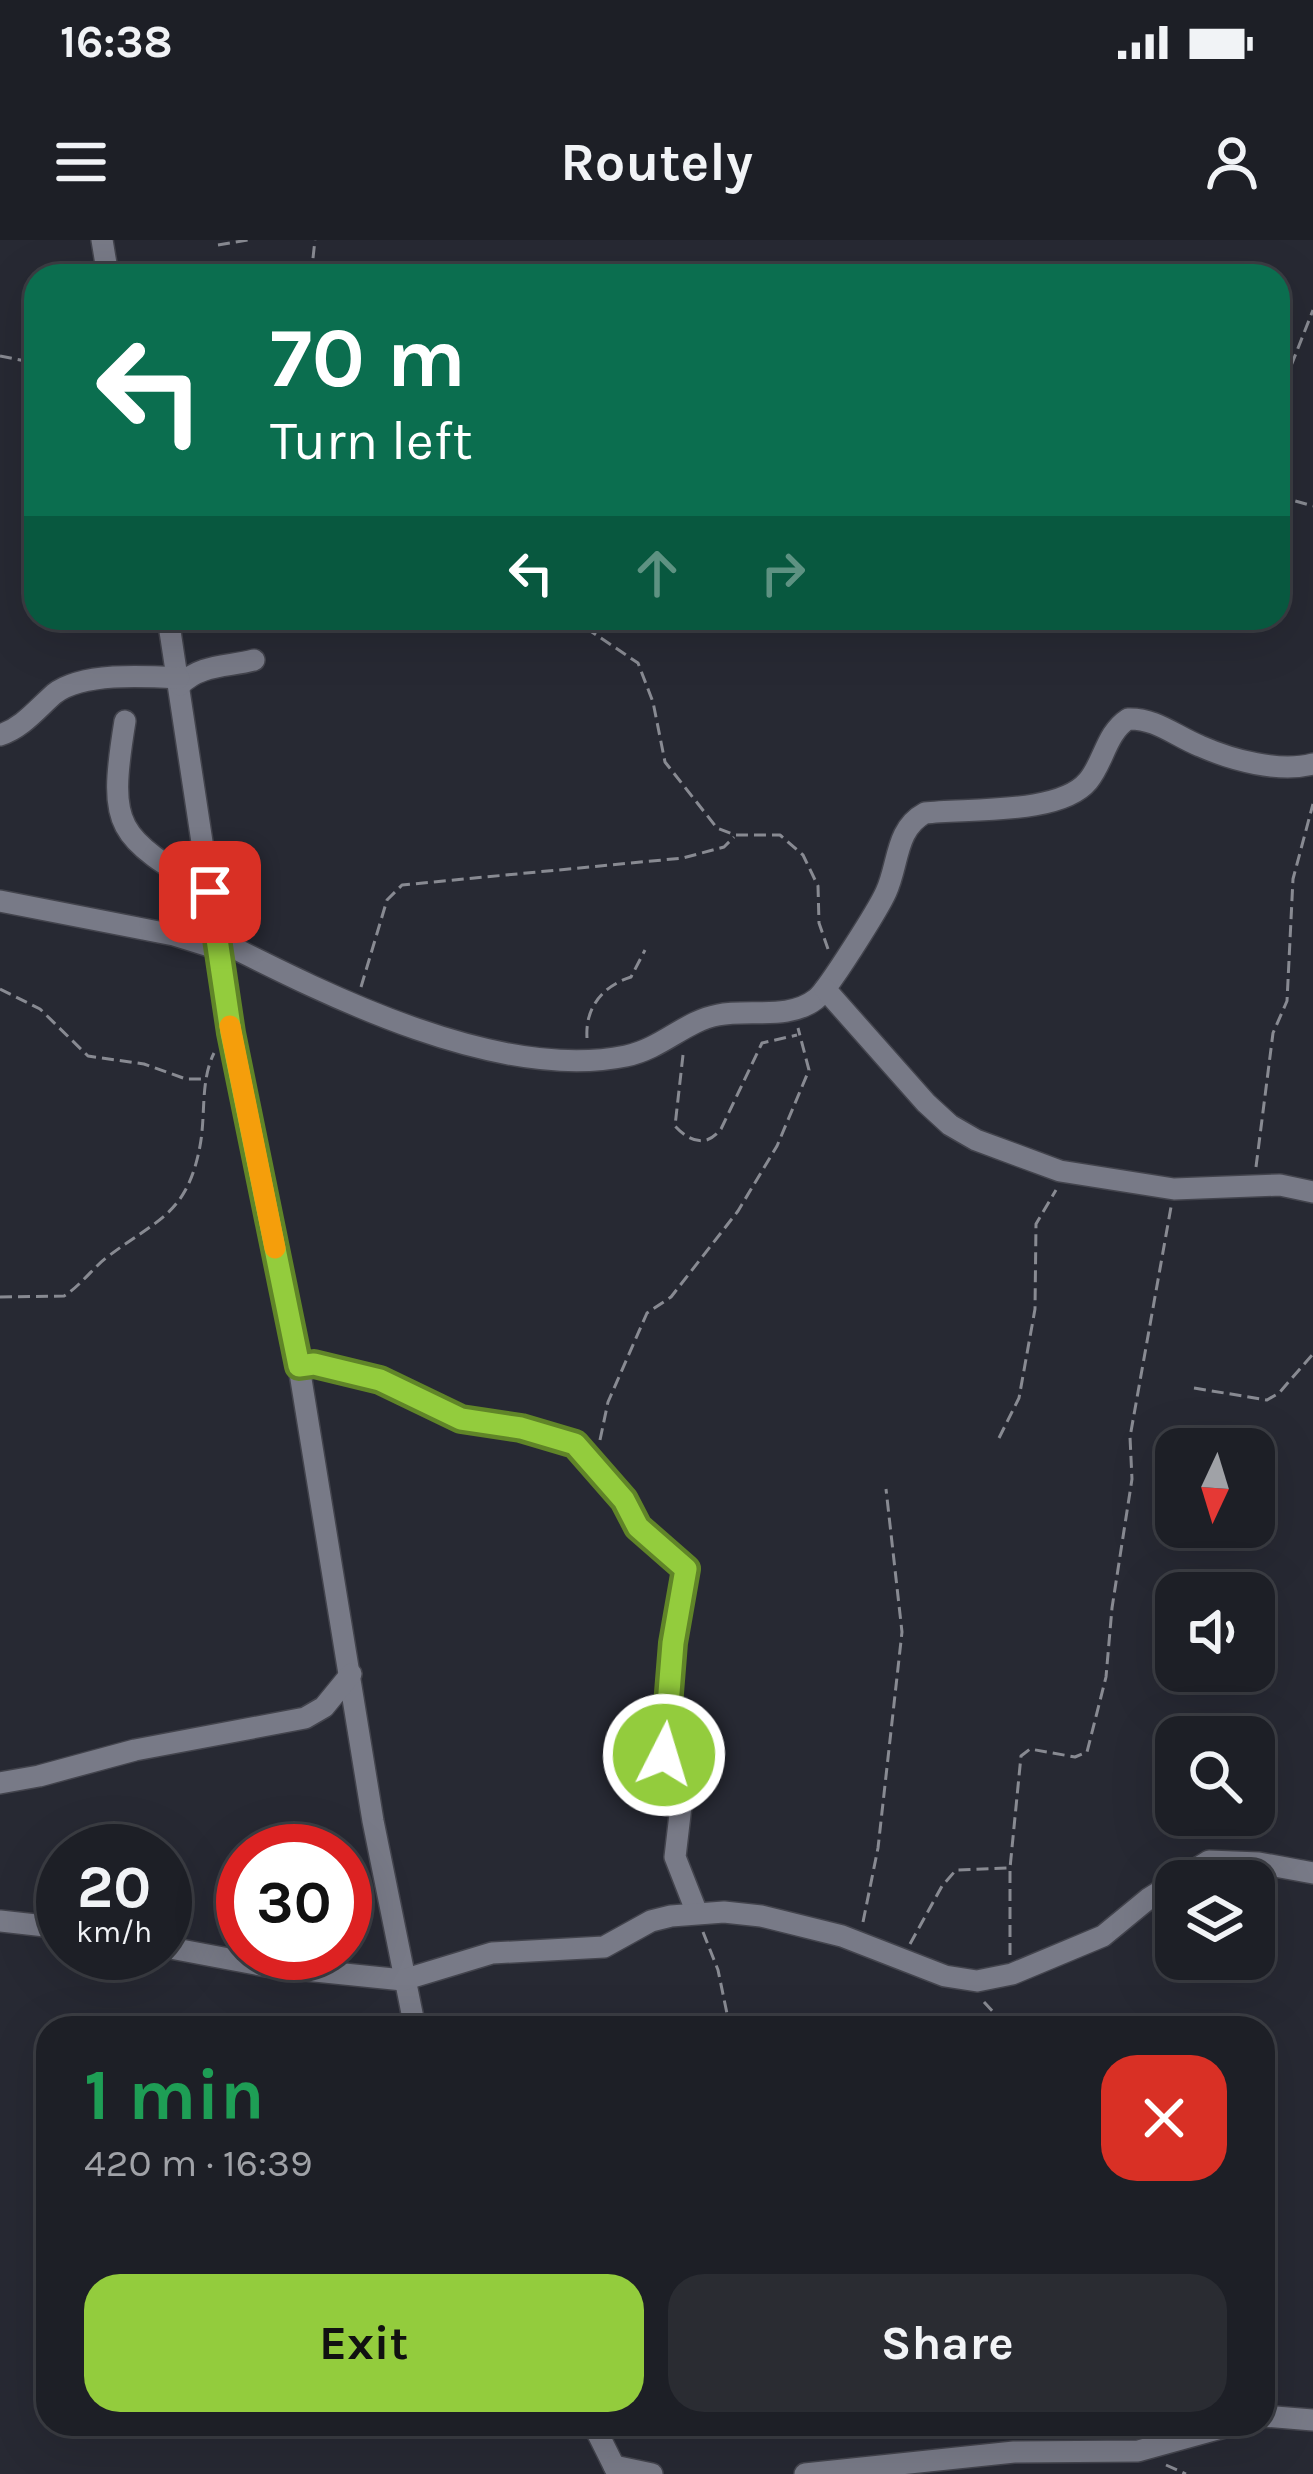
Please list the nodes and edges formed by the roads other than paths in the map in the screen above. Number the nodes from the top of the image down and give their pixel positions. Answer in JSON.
{"nodes":[{"id":1,"x":170,"y":630,"type":"edge"},
{"id":2,"x":254,"y":660,"type":"dead end"},
{"id":3,"x":179,"y":682,"type":"junction"},
{"id":4,"x":125,"y":721,"type":"dead end"},
{"id":5,"x":0,"y":735,"type":"edge"},
{"id":6,"x":1313,"y":764,"type":"edge"},
{"id":7,"x":210,"y":892,"type":"junction"},
{"id":8,"x":0,"y":901,"type":"edge"},
{"id":9,"x":218,"y":945,"type":"junction"},
{"id":10,"x":825,"y":989,"type":"junction"},
{"id":11,"x":1313,"y":1192,"type":"edge"},
{"id":12,"x":299,"y":1366,"type":"junction"},
{"id":13,"x":351,"y":1674,"type":"junction"},
{"id":14,"x":0,"y":1783,"type":"edge"},
{"id":15,"x":1313,"y":1874,"type":"edge"},
{"id":16,"x":697,"y":1913,"type":"junction"},
{"id":17,"x":0,"y":1921,"type":"edge"},
{"id":18,"x":36,"y":1925,"type":"edge"},
{"id":19,"x":192,"y":1952,"type":"edge"},
{"id":20,"x":403,"y":1980,"type":"junction"},
{"id":21,"x":412,"y":2016,"type":"edge"},
{"id":22,"x":1275,"y":2417,"type":"edge"},
{"id":23,"x":1313,"y":2420,"type":"edge"},
{"id":24,"x":599,"y":2436,"type":"edge"},
{"id":25,"x":1192,"y":2436,"type":"edge"},
{"id":26,"x":1013,"y":2463,"type":"edge"},
{"id":27,"x":616,"y":2470,"type":"edge"},
{"id":28,"x":848,"y":2471,"type":"edge"},
{"id":29,"x":652,"y":2474,"type":"edge"},
{"id":30,"x":805,"y":2474,"type":"edge"}],
"edges":[{"from":1,"to":3,"type":"street"},
{"from":2,"to":3,"type":"street"},
{"from":3,"to":5,"type":"street"},
{"from":3,"to":7,"type":"street"},
{"from":4,"to":7,"type":"street"},
{"from":6,"to":10,"type":"street"},
{"from":7,"to":9,"type":"street"},
{"from":8,"to":9,"type":"street"},
{"from":9,"to":10,"type":"street"},
{"from":9,"to":12,"type":"street"},
{"from":10,"to":11,"type":"street"},
{"from":12,"to":13,"type":"street"},
{"from":12,"to":16,"type":"street"},
{"from":13,"to":14,"type":"street"},
{"from":13,"to":20,"type":"street"},
{"from":15,"to":16,"type":"street"},
{"from":16,"to":20,"type":"street"},
{"from":17,"to":18,"type":"street"},
{"from":19,"to":20,"type":"street"},
{"from":20,"to":21,"type":"street"},
{"from":22,"to":23,"type":"street"},
{"from":24,"to":27,"type":"street"},
{"from":25,"to":26,"type":"street"},
{"from":26,"to":28,"type":"street"},
{"from":27,"to":29,"type":"street"},
{"from":28,"to":30,"type":"street"}]}
